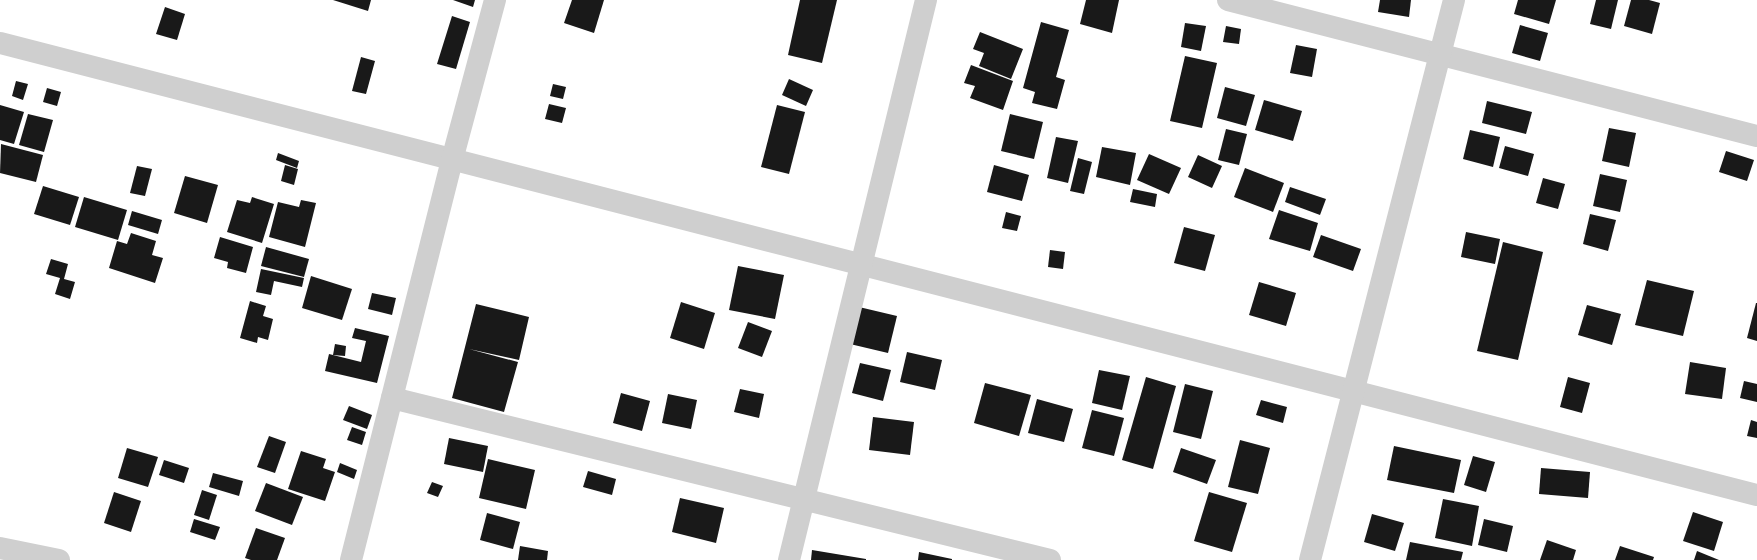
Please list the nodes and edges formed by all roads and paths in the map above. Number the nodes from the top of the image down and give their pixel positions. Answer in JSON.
{"nodes":[{"id":1,"x":495,"y":0,"type":"edge"},
{"id":2,"x":926,"y":0,"type":"edge"},
{"id":3,"x":1228,"y":0,"type":"edge"},
{"id":4,"x":1454,"y":0,"type":"edge"},
{"id":5,"x":0,"y":43,"type":"edge"},
{"id":6,"x":1440,"y":54,"type":"junction"},
{"id":7,"x":1757,"y":136,"type":"edge"},
{"id":8,"x":452,"y":160,"type":"junction"},
{"id":9,"x":861,"y":265,"type":"junction"},
{"id":10,"x":1353,"y":391,"type":"junction"},
{"id":11,"x":392,"y":398,"type":"junction"},
{"id":12,"x":1757,"y":495,"type":"edge"},
{"id":13,"x":804,"y":499,"type":"junction"},
{"id":14,"x":0,"y":548,"type":"edge"},
{"id":15,"x":59,"y":560,"type":"edge"},
{"id":16,"x":351,"y":560,"type":"edge"},
{"id":17,"x":789,"y":560,"type":"edge"},
{"id":18,"x":1050,"y":560,"type":"edge"},
{"id":19,"x":1310,"y":560,"type":"edge"}],
"edges":[{"from":1,"to":8,"type":"street"},
{"from":2,"to":9,"type":"street"},
{"from":3,"to":6,"type":"street"},
{"from":4,"to":6,"type":"street"},
{"from":5,"to":8,"type":"street"},
{"from":6,"to":7,"type":"street"},
{"from":6,"to":10,"type":"street"},
{"from":8,"to":9,"type":"street"},
{"from":8,"to":11,"type":"street"},
{"from":9,"to":10,"type":"street"},
{"from":9,"to":13,"type":"street"},
{"from":10,"to":12,"type":"street"},
{"from":10,"to":19,"type":"street"},
{"from":11,"to":13,"type":"street"},
{"from":11,"to":16,"type":"street"},
{"from":13,"to":17,"type":"street"},
{"from":13,"to":18,"type":"street"},
{"from":14,"to":15,"type":"street"}]}
